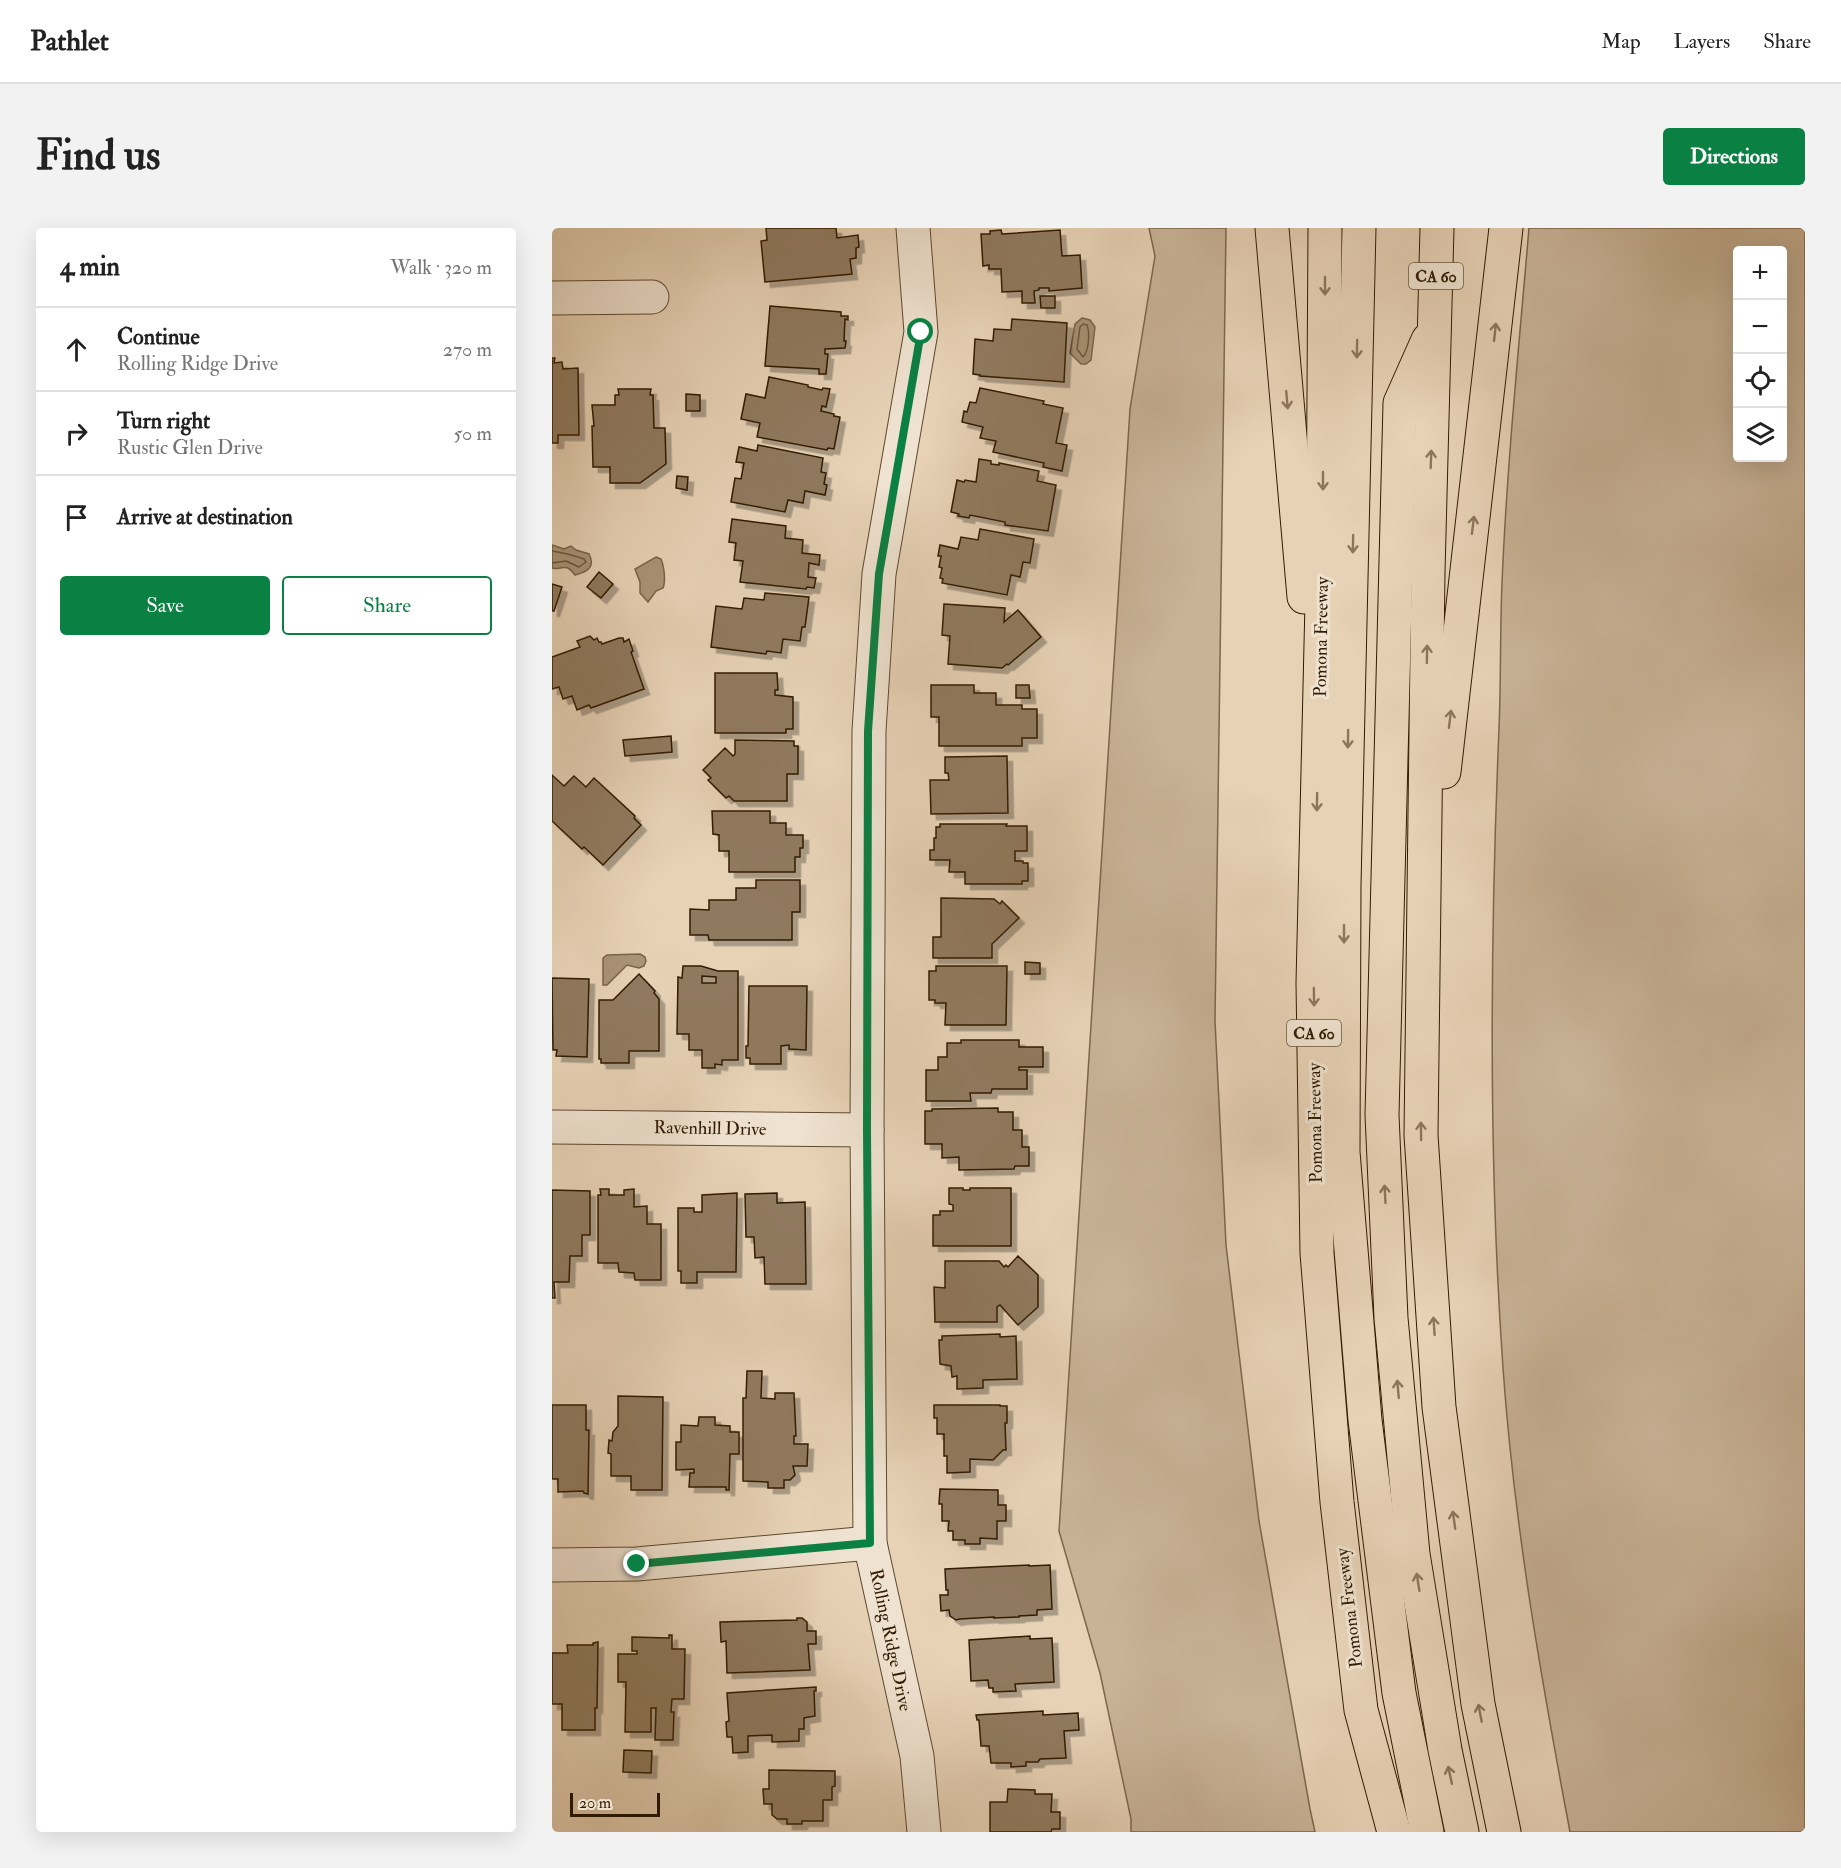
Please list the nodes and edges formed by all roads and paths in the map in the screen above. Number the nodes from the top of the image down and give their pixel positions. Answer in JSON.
{"nodes":[{"id":1,"x":913,"y":228,"type":"edge"},
{"id":2,"x":1272,"y":228,"type":"edge"},
{"id":3,"x":1325,"y":228,"type":"edge"},
{"id":4,"x":1359,"y":228,"type":"edge"},
{"id":5,"x":1437,"y":228,"type":"edge"},
{"id":6,"x":1506,"y":228,"type":"edge"},
{"id":7,"x":652,"y":297,"type":"dead end"},
{"id":8,"x":552,"y":298,"type":"edge"},
{"id":9,"x":1434,"y":324,"type":"junction"},
{"id":10,"x":1318,"y":765,"type":"junction"},
{"id":11,"x":1424,"y":944,"type":"junction"},
{"id":12,"x":552,"y":1127,"type":"edge"},
{"id":13,"x":867,"y":1130,"type":"junction"},
{"id":14,"x":870,"y":1543,"type":"junction"},
{"id":15,"x":552,"y":1565,"type":"edge"},
{"id":16,"x":924,"y":1832,"type":"edge"},
{"id":17,"x":1394,"y":1832,"type":"edge"},
{"id":18,"x":1427,"y":1832,"type":"edge"},
{"id":19,"x":1462,"y":1832,"type":"edge"},
{"id":20,"x":1504,"y":1832,"type":"edge"}],
"edges":[{"from":1,"to":13,"type":"street","name":"Rolling Ridge Drive"},
{"from":2,"to":10,"type":"highway","one_way":true},
{"from":3,"to":10,"type":"highway","name":"Pomona Freeway","number":"CA 60","one_way":true},
{"from":4,"to":18,"type":"highway","one_way":true},
{"from":5,"to":9,"type":"highway","number":"CA 60"},
{"from":11,"to":6,"type":"highway","one_way":true},
{"from":7,"to":8,"type":"street"},
{"from":11,"to":9,"type":"highway","number":"CA 60","one_way":true},
{"from":19,"to":9,"type":"highway","one_way":true},
{"from":10,"to":17,"type":"highway","name":"Pomona Freeway","number":"CA 60","one_way":true},
{"from":20,"to":11,"type":"highway","number":"CA 60","one_way":true},
{"from":12,"to":13,"type":"street","name":"Ravenhill Drive"},
{"from":13,"to":14,"type":"street","name":"Rolling Ridge Drive"},
{"from":14,"to":15,"type":"street"},
{"from":14,"to":16,"type":"street","name":"Rolling Ridge Drive"}]}
